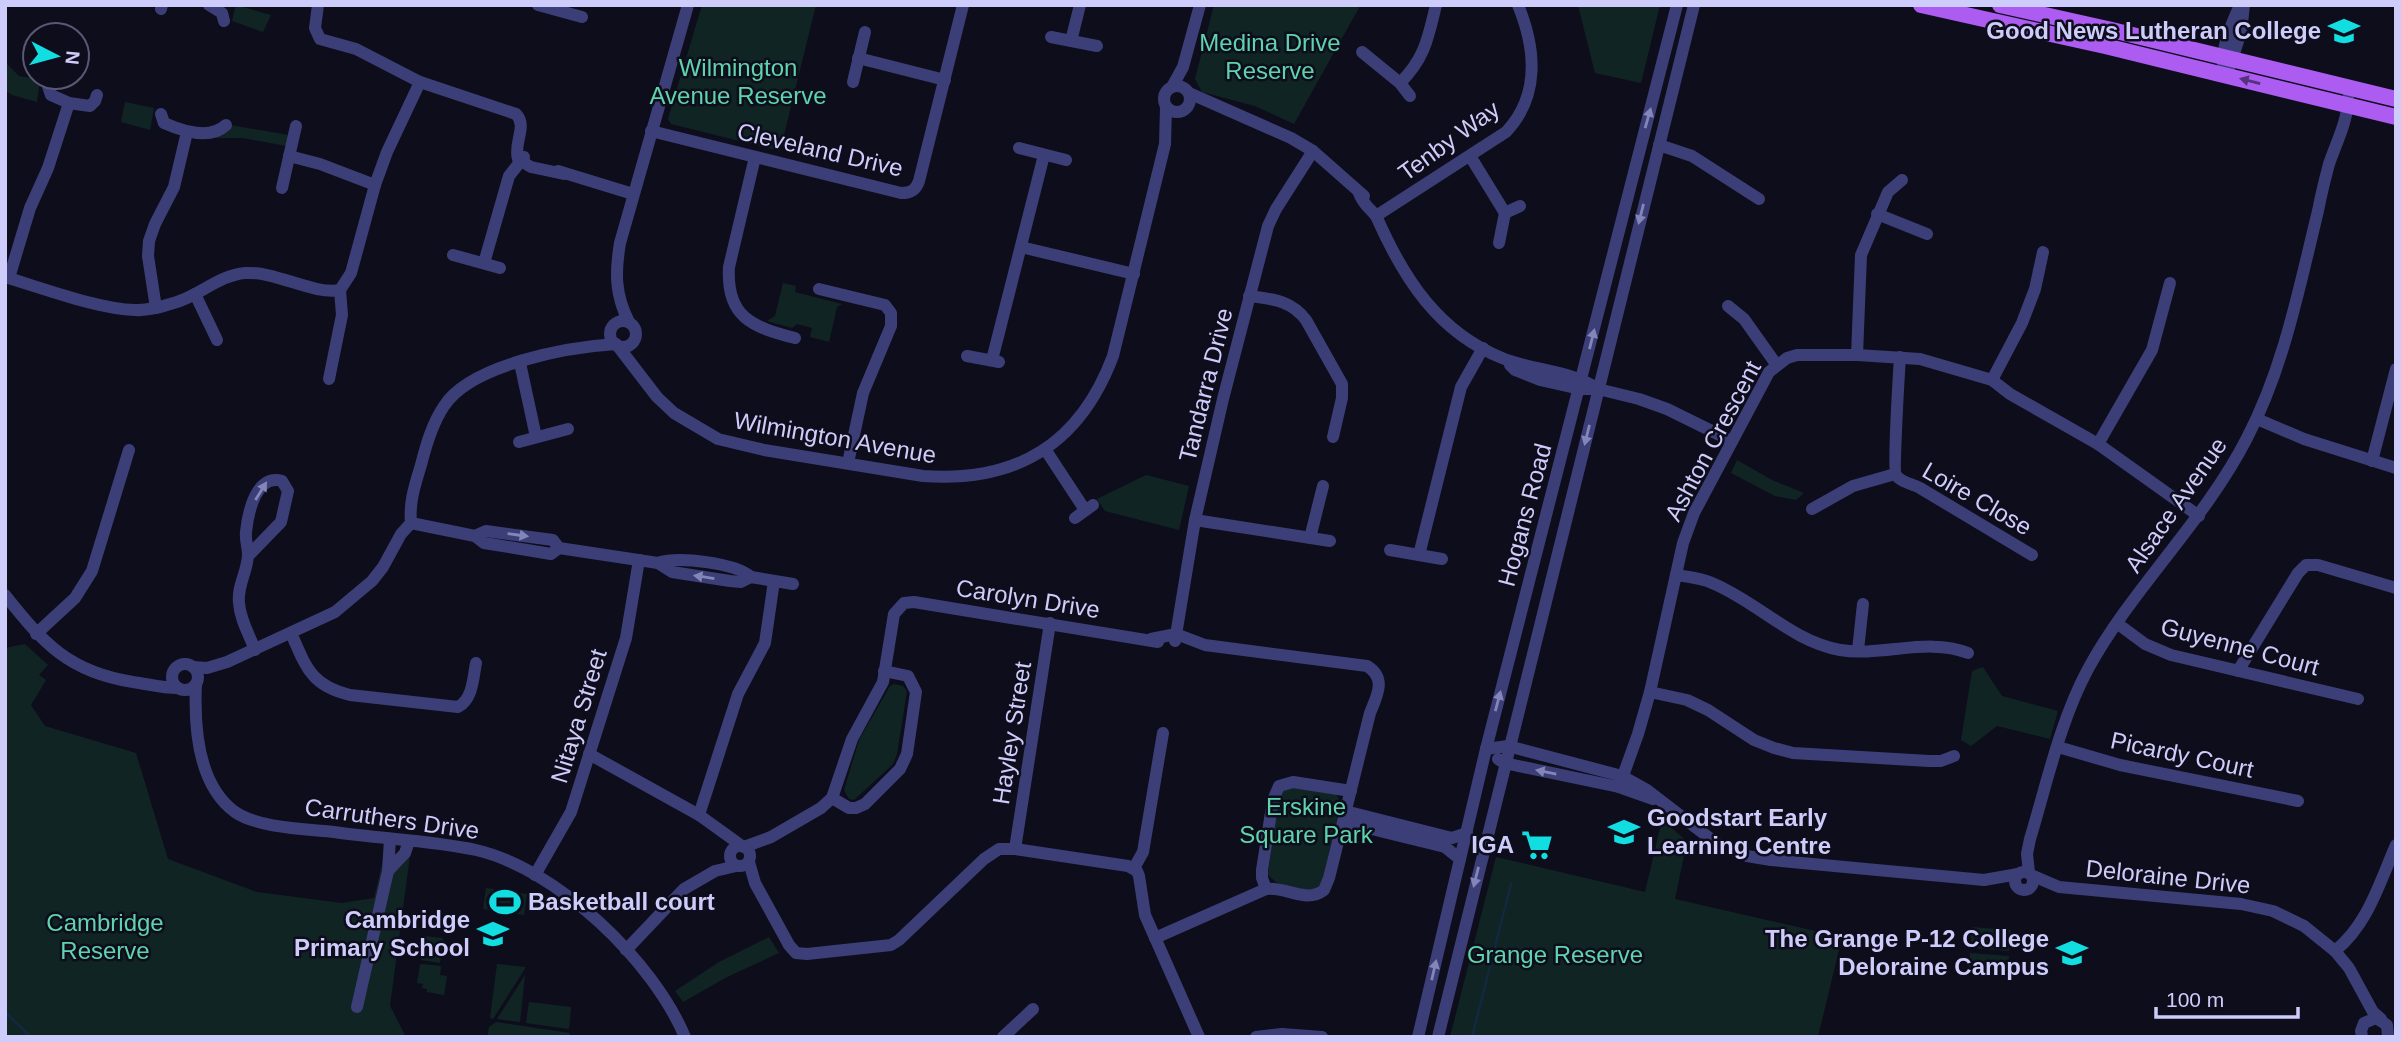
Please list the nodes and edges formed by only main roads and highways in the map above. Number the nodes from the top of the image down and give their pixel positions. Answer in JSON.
{"nodes":[{"id":1,"x":1921,"y":5,"type":"edge"},
{"id":2,"x":2000,"y":5,"type":"edge"},
{"id":3,"x":2396,"y":99,"type":"edge"},
{"id":4,"x":2396,"y":117,"type":"edge"}],
"edges":[{"from":4,"to":1,"type":"main road","one_way":true},
{"from":2,"to":3,"type":"main road"}]}
